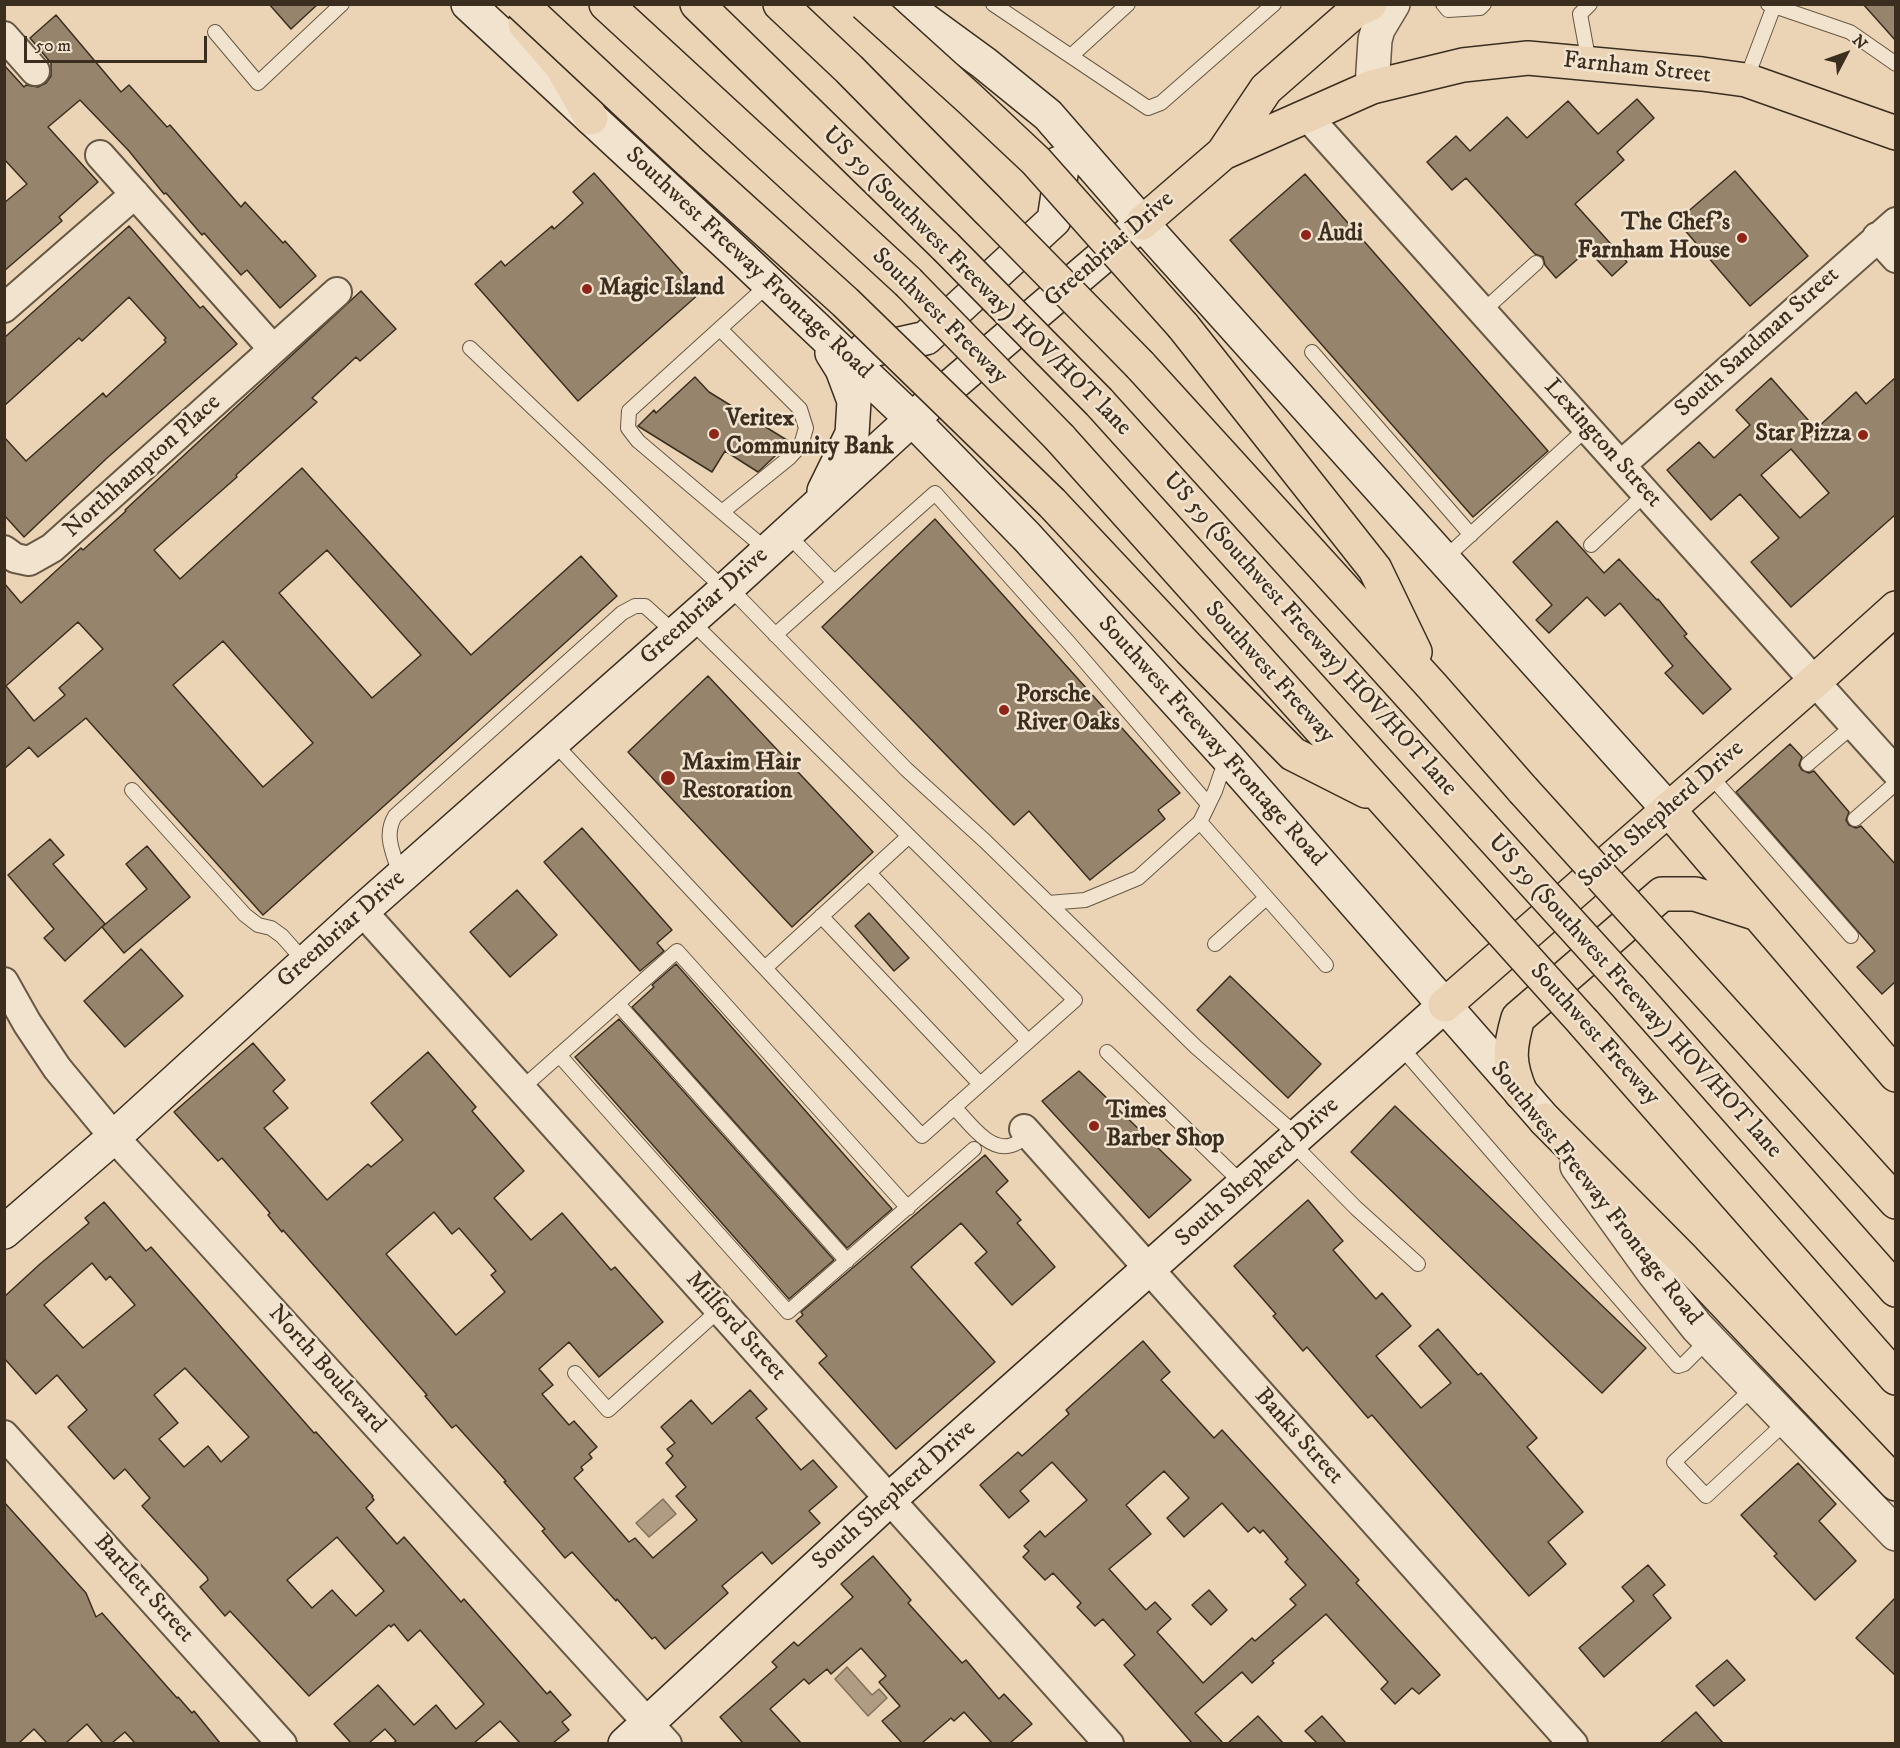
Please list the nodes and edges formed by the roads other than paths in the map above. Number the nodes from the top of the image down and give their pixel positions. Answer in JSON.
{"nodes":[{"id":1,"x":342,"y":4,"type":"edge"},
{"id":2,"x":468,"y":4,"type":"edge"},
{"id":3,"x":508,"y":4,"type":"edge"},
{"id":4,"x":521,"y":4,"type":"edge"},
{"id":5,"x":606,"y":4,"type":"edge"},
{"id":6,"x":697,"y":4,"type":"edge"},
{"id":7,"x":780,"y":4,"type":"edge"},
{"id":8,"x":865,"y":4,"type":"edge"},
{"id":9,"x":993,"y":4,"type":"edge"},
{"id":10,"x":1128,"y":4,"type":"edge"},
{"id":11,"x":1274,"y":4,"type":"edge"},
{"id":12,"x":1393,"y":4,"type":"edge"},
{"id":13,"x":1443,"y":4,"type":"edge"},
{"id":14,"x":1484,"y":4,"type":"edge"},
{"id":15,"x":1590,"y":4,"type":"edge"},
{"id":16,"x":1771,"y":5,"type":"edge"},
{"id":17,"x":1359,"y":6,"type":"edge"},
{"id":18,"x":919,"y":12,"type":"edge"},
{"id":19,"x":216,"y":32,"type":"dead end"},
{"id":20,"x":7,"y":45,"type":"edge"},
{"id":21,"x":1071,"y":56,"type":"junction"},
{"id":22,"x":984,"y":63,"type":"junction"},
{"id":23,"x":1589,"y":64,"type":"junction"},
{"id":24,"x":1896,"y":64,"type":"edge"},
{"id":25,"x":35,"y":71,"type":"dead end"},
{"id":26,"x":1746,"y":80,"type":"junction"},
{"id":27,"x":1372,"y":87,"type":"junction"},
{"id":28,"x":1307,"y":116,"type":"junction"},
{"id":29,"x":591,"y":118,"type":"junction"},
{"id":30,"x":1896,"y":133,"type":"edge"},
{"id":31,"x":1223,"y":153,"type":"junction"},
{"id":32,"x":100,"y":155,"type":"dead end"},
{"id":33,"x":135,"y":194,"type":"junction"},
{"id":34,"x":1142,"y":223,"type":"junction"},
{"id":35,"x":1889,"y":239,"type":"edge"},
{"id":36,"x":1536,"y":263,"type":"dead end"},
{"id":37,"x":770,"y":284,"type":"junction"},
{"id":38,"x":337,"y":292,"type":"dead end"},
{"id":39,"x":4,"y":308,"type":"edge"},
{"id":40,"x":1483,"y":311,"type":"junction"},
{"id":41,"x":815,"y":326,"type":"junction"},
{"id":42,"x":720,"y":329,"type":"junction"},
{"id":43,"x":470,"y":348,"type":"dead end"},
{"id":44,"x":273,"y":349,"type":"junction"},
{"id":45,"x":1312,"y":352,"type":"dead end"},
{"id":46,"x":912,"y":419,"type":"junction"},
{"id":47,"x":1587,"y":428,"type":"junction"},
{"id":48,"x":1621,"y":465,"type":"junction"},
{"id":49,"x":1646,"y":493,"type":"junction"},
{"id":50,"x":815,"y":508,"type":"junction"},
{"id":51,"x":722,"y":512,"type":"junction"},
{"id":52,"x":1471,"y":535,"type":"junction"},
{"id":53,"x":777,"y":542,"type":"junction"},
{"id":54,"x":1591,"y":544,"type":"dead end"},
{"id":55,"x":4,"y":550,"type":"edge"},
{"id":56,"x":1444,"y":559,"type":"junction"},
{"id":57,"x":834,"y":582,"type":"junction"},
{"id":58,"x":727,"y":589,"type":"junction"},
{"id":59,"x":1896,"y":608,"type":"edge"},
{"id":60,"x":683,"y":627,"type":"junction"},
{"id":61,"x":775,"y":634,"type":"junction"},
{"id":62,"x":1815,"y":681,"type":"junction"},
{"id":63,"x":1432,"y":686,"type":"junction"},
{"id":64,"x":1854,"y":725,"type":"junction"},
{"id":65,"x":553,"y":742,"type":"junction"},
{"id":66,"x":1227,"y":757,"type":"junction"},
{"id":67,"x":1808,"y":764,"type":"dead end"},
{"id":68,"x":1896,"y":772,"type":"edge"},
{"id":69,"x":1708,"y":773,"type":"junction"},
{"id":70,"x":1896,"y":783,"type":"edge"},
{"id":71,"x":132,"y":790,"type":"dead end"},
{"id":72,"x":1383,"y":800,"type":"junction"},
{"id":73,"x":1208,"y":804,"type":"junction"},
{"id":74,"x":1668,"y":809,"type":"junction"},
{"id":75,"x":1855,"y":819,"type":"dead end"},
{"id":76,"x":1200,"y":822,"type":"junction"},
{"id":77,"x":909,"y":836,"type":"junction"},
{"id":78,"x":869,"y":873,"type":"junction"},
{"id":79,"x":401,"y":877,"type":"junction"},
{"id":80,"x":1266,"y":898,"type":"junction"},
{"id":81,"x":1048,"y":903,"type":"junction"},
{"id":82,"x":362,"y":911,"type":"junction"},
{"id":83,"x":1758,"y":914,"type":"junction"},
{"id":84,"x":821,"y":916,"type":"junction"},
{"id":85,"x":1851,"y":936,"type":"dead end"},
{"id":86,"x":1215,"y":944,"type":"dead end"},
{"id":87,"x":306,"y":963,"type":"junction"},
{"id":88,"x":1326,"y":965,"type":"dead end"},
{"id":89,"x":765,"y":968,"type":"junction"},
{"id":90,"x":4,"y":982,"type":"edge"},
{"id":91,"x":618,"y":1004,"type":"junction"},
{"id":92,"x":1445,"y":1005,"type":"junction"},
{"id":93,"x":1028,"y":1041,"type":"junction"},
{"id":94,"x":1400,"y":1046,"type":"junction"},
{"id":95,"x":1107,"y":1052,"type":"dead end"},
{"id":96,"x":558,"y":1055,"type":"junction"},
{"id":97,"x":1896,"y":1075,"type":"edge"},
{"id":98,"x":980,"y":1084,"type":"junction"},
{"id":99,"x":521,"y":1089,"type":"junction"},
{"id":100,"x":1521,"y":1093,"type":"junction"},
{"id":101,"x":954,"y":1107,"type":"junction"},
{"id":102,"x":1545,"y":1120,"type":"junction"},
{"id":103,"x":1027,"y":1132,"type":"joint"},
{"id":104,"x":114,"y":1137,"type":"junction"},
{"id":105,"x":1295,"y":1140,"type":"junction"},
{"id":106,"x":974,"y":1149,"type":"dead end"},
{"id":107,"x":1244,"y":1185,"type":"junction"},
{"id":108,"x":1896,"y":1202,"type":"edge"},
{"id":109,"x":908,"y":1208,"type":"junction"},
{"id":110,"x":4,"y":1232,"type":"edge"},
{"id":111,"x":847,"y":1261,"type":"junction"},
{"id":112,"x":1418,"y":1264,"type":"dead end"},
{"id":113,"x":1149,"y":1269,"type":"junction"},
{"id":114,"x":1896,"y":1290,"type":"edge"},
{"id":115,"x":719,"y":1310,"type":"junction"},
{"id":116,"x":1708,"y":1339,"type":"junction"},
{"id":117,"x":575,"y":1373,"type":"dead end"},
{"id":118,"x":1896,"y":1378,"type":"edge"},
{"id":119,"x":1755,"y":1387,"type":"junction"},
{"id":120,"x":1787,"y":1421,"type":"junction"},
{"id":121,"x":4,"y":1435,"type":"edge"},
{"id":122,"x":1896,"y":1484,"type":"edge"},
{"id":123,"x":890,"y":1499,"type":"junction"},
{"id":124,"x":1896,"y":1534,"type":"edge"},
{"id":125,"x":647,"y":1736,"type":"edge"},
{"id":126,"x":282,"y":1743,"type":"edge"},
{"id":127,"x":1109,"y":1743,"type":"edge"},
{"id":128,"x":1573,"y":1743,"type":"edge"}],
"edges":[{"from":1,"to":19,"type":"lane"},
{"from":2,"to":29,"type":"main road","name":"Southwest Freeway Frontage Road"},
{"from":3,"to":29,"type":"main road"},
{"from":4,"to":72,"type":"main road","bridge":true},
{"from":5,"to":72,"type":"main road","name":"Southwest Freeway","bridge":true},
{"from":6,"to":114,"type":"main road","name":"US 59 (Southwest Freeway) HOV/HOT lane","bridge":true},
{"from":7,"to":63,"type":"main road","bridge":true},
{"from":8,"to":63,"type":"main road","bridge":true},
{"from":9,"to":21,"type":"lane"},
{"from":10,"to":21,"type":"lane"},
{"from":11,"to":21,"type":"lane"},
{"from":12,"to":27,"type":"main road"},
{"from":13,"to":14,"type":"lane"},
{"from":15,"to":23,"type":"lane"},
{"from":16,"to":24,"type":"lane"},
{"from":16,"to":26,"type":"lane"},
{"from":17,"to":31,"type":"main road"},
{"from":18,"to":22,"type":"main road"},
{"from":20,"to":25,"type":"street"},
{"from":22,"to":34,"type":"main road"},
{"from":22,"to":41,"type":"main road"},
{"from":23,"to":26,"type":"main road","name":"Farnham Street"},
{"from":23,"to":27,"type":"main road","name":"Farnham Street"},
{"from":26,"to":30,"type":"main road","name":"Farnham Street"},
{"from":27,"to":28,"type":"main road","name":"Greenbriar Drive"},
{"from":28,"to":31,"type":"main road","name":"Greenbriar Drive"},
{"from":28,"to":40,"type":"street","name":"Lexington Street"},
{"from":29,"to":37,"type":"main road","name":"Southwest Freeway Frontage Road"},
{"from":31,"to":34,"type":"main road","name":"Greenbriar Drive"},
{"from":32,"to":33,"type":"street"},
{"from":33,"to":39,"type":"street"},
{"from":33,"to":44,"type":"street"},
{"from":34,"to":46,"type":"main road","name":"Greenbriar Drive"},
{"from":34,"to":56,"type":"main road"},
{"from":35,"to":48,"type":"street","name":"South Sandman Street"},
{"from":36,"to":40,"type":"lane"},
{"from":37,"to":41,"type":"main road","name":"Southwest Freeway Frontage Road"},
{"from":37,"to":42,"type":"lane"},
{"from":38,"to":44,"type":"street","name":"Northhampton Place"},
{"from":40,"to":47,"type":"street","name":"Lexington Street"},
{"from":41,"to":46,"type":"main road","name":"Southwest Freeway Frontage Road"},
{"from":41,"to":50,"type":"main road"},
{"from":42,"to":51,"type":"lane"},
{"from":42,"to":51,"type":"lane"},
{"from":43,"to":58,"type":"lane"},
{"from":44,"to":55,"type":"street","name":"Northhampton Place"},
{"from":45,"to":52,"type":"lane"},
{"from":46,"to":50,"type":"main road","name":"Greenbriar Drive"},
{"from":46,"to":66,"type":"main road","name":"Southwest Freeway Frontage Road"},
{"from":47,"to":48,"type":"street","name":"Lexington Street"},
{"from":47,"to":52,"type":"lane"},
{"from":48,"to":49,"type":"street","name":"Lexington Street"},
{"from":49,"to":54,"type":"lane"},
{"from":49,"to":62,"type":"street","name":"Lexington Street"},
{"from":50,"to":53,"type":"main road","name":"Greenbriar Drive"},
{"from":51,"to":53,"type":"lane"},
{"from":52,"to":56,"type":"lane"},
{"from":53,"to":57,"type":"lane"},
{"from":53,"to":58,"type":"main road","name":"Greenbriar Drive"},
{"from":56,"to":74,"type":"main road"},
{"from":57,"to":61,"type":"lane"},
{"from":57,"to":73,"type":"lane"},
{"from":58,"to":60,"type":"main road","name":"Greenbriar Drive"},
{"from":58,"to":61,"type":"lane"},
{"from":59,"to":62,"type":"main road","name":"South Shepherd Drive"},
{"from":60,"to":65,"type":"main road","name":"Greenbriar Drive"},
{"from":60,"to":77,"type":"lane"},
{"from":60,"to":79,"type":"lane"},
{"from":61,"to":81,"type":"lane"},
{"from":62,"to":64,"type":"street","name":"Lexington Street"},
{"from":62,"to":69,"type":"main road","name":"South Shepherd Drive"},
{"from":63,"to":108,"type":"main road","bridge":true},
{"from":64,"to":67,"type":"lane"},
{"from":64,"to":68,"type":"street","name":"Lexington Street"},
{"from":65,"to":79,"type":"main road","name":"Greenbriar Drive"},
{"from":65,"to":89,"type":"lane"},
{"from":66,"to":73,"type":"lane"},
{"from":66,"to":92,"type":"main road","name":"Southwest Freeway Frontage Road"},
{"from":69,"to":74,"type":"main road","name":"South Shepherd Drive"},
{"from":69,"to":85,"type":"lane"},
{"from":70,"to":75,"type":"lane"},
{"from":71,"to":87,"type":"lane"},
{"from":72,"to":118,"type":"main road","name":"Southwest Freeway","bridge":true},
{"from":73,"to":76,"type":"lane"},
{"from":74,"to":83,"type":"main road"},
{"from":74,"to":92,"type":"main road","name":"South Shepherd Drive"},
{"from":76,"to":80,"type":"lane"},
{"from":76,"to":81,"type":"lane"},
{"from":77,"to":78,"type":"lane"},
{"from":77,"to":93,"type":"lane"},
{"from":78,"to":84,"type":"lane"},
{"from":78,"to":93,"type":"lane"},
{"from":79,"to":82,"type":"main road","name":"Greenbriar Drive"},
{"from":80,"to":86,"type":"lane"},
{"from":80,"to":88,"type":"lane"},
{"from":81,"to":105,"type":"lane"},
{"from":82,"to":87,"type":"main road","name":"Greenbriar Drive"},
{"from":82,"to":99,"type":"street","name":"Milford Street"},
{"from":83,"to":97,"type":"main road"},
{"from":83,"to":100,"type":"main road"},
{"from":84,"to":89,"type":"lane"},
{"from":84,"to":98,"type":"lane"},
{"from":87,"to":104,"type":"main road","name":"Greenbriar Drive"},
{"from":89,"to":101,"type":"lane"},
{"from":90,"to":104,"type":"street","name":"North Boulevard"},
{"from":91,"to":96,"type":"lane"},
{"from":91,"to":109,"type":"lane"},
{"from":91,"to":111,"type":"lane"},
{"from":92,"to":94,"type":"main road","name":"South Shepherd Drive"},
{"from":92,"to":100,"type":"main road","name":"Southwest Freeway Frontage Road"},
{"from":93,"to":98,"type":"lane"},
{"from":94,"to":105,"type":"main road","name":"South Shepherd Drive"},
{"from":94,"to":116,"type":"lane"},
{"from":95,"to":107,"type":"lane"},
{"from":96,"to":99,"type":"lane"},
{"from":96,"to":111,"type":"lane"},
{"from":98,"to":101,"type":"lane"},
{"from":99,"to":115,"type":"street","name":"Milford Street"},
{"from":100,"to":102,"type":"main road","name":"Southwest Freeway Frontage Road"},
{"from":101,"to":103,"type":"lane"},
{"from":102,"to":116,"type":"main road","name":"Southwest Freeway Frontage Road"},
{"from":102,"to":122,"type":"main road"},
{"from":103,"to":113,"type":"street","name":"Banks Street"},
{"from":104,"to":110,"type":"main road","name":"Greenbriar Drive"},
{"from":104,"to":125,"type":"street","name":"North Boulevard"},
{"from":105,"to":107,"type":"main road","name":"South Shepherd Drive"},
{"from":105,"to":112,"type":"lane"},
{"from":106,"to":109,"type":"lane"},
{"from":107,"to":113,"type":"main road","name":"South Shepherd Drive"},
{"from":109,"to":111,"type":"lane"},
{"from":113,"to":123,"type":"main road","name":"South Shepherd Drive"},
{"from":113,"to":128,"type":"street","name":"Banks Street"},
{"from":115,"to":117,"type":"lane"},
{"from":115,"to":123,"type":"street","name":"Milford Street"},
{"from":116,"to":119,"type":"main road","name":"Southwest Freeway Frontage Road"},
{"from":119,"to":120,"type":"main road","name":"Southwest Freeway Frontage Road"},
{"from":119,"to":120,"type":"lane"},
{"from":120,"to":124,"type":"main road","name":"Southwest Freeway Frontage Road"},
{"from":121,"to":126,"type":"street","name":"Bartlett Street"},
{"from":123,"to":125,"type":"main road","name":"South Shepherd Drive"},
{"from":123,"to":127,"type":"street","name":"Milford Street"}]}
